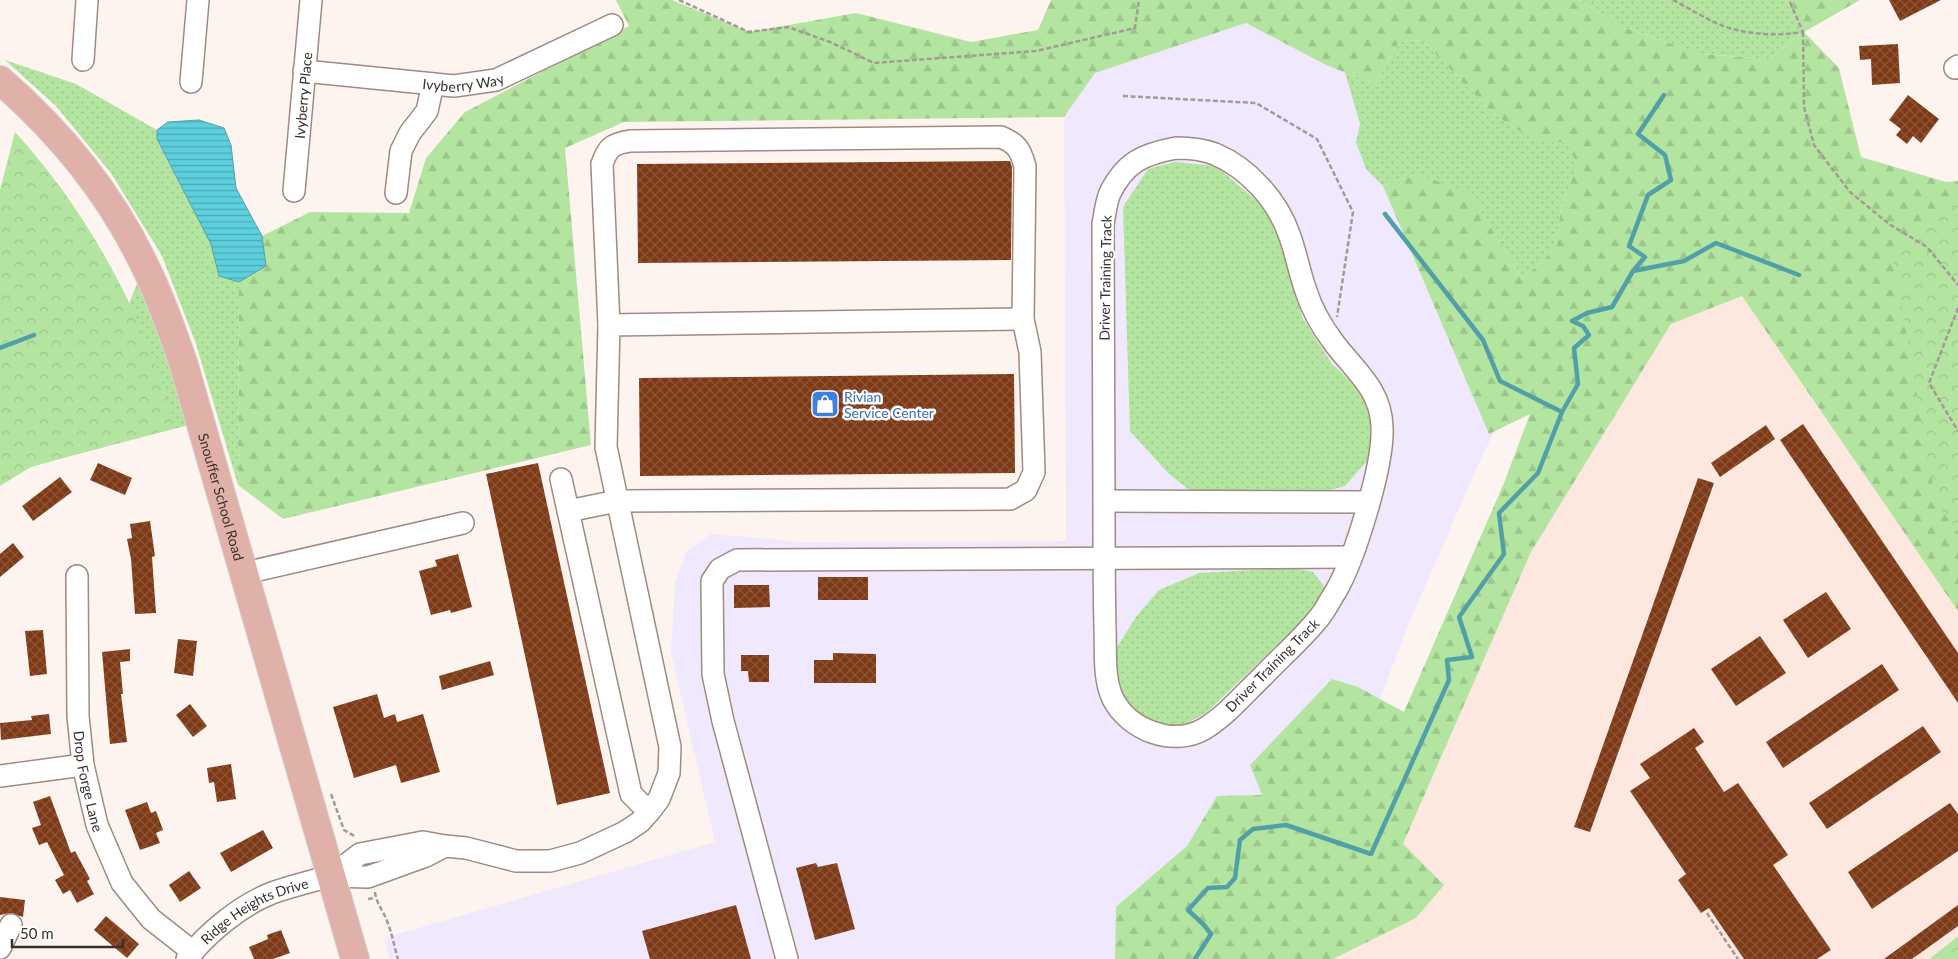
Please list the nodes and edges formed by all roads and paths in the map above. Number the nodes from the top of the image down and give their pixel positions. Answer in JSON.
{"nodes":[{"id":1,"x":87,"y":0,"type":"edge"},
{"id":2,"x":198,"y":0,"type":"edge"},
{"id":3,"x":311,"y":0,"type":"edge"},
{"id":4,"x":679,"y":0,"type":"edge"},
{"id":5,"x":1139,"y":0,"type":"edge"},
{"id":6,"x":1673,"y":0,"type":"edge"},
{"id":7,"x":1789,"y":0,"type":"edge"},
{"id":8,"x":612,"y":25,"type":"dead end"},
{"id":9,"x":1803,"y":32,"type":"junction"},
{"id":10,"x":83,"y":60,"type":"dead end"},
{"id":11,"x":304,"y":71,"type":"junction"},
{"id":12,"x":0,"y":80,"type":"edge"},
{"id":13,"x":192,"y":82,"type":"dead end"},
{"id":14,"x":433,"y":84,"type":"junction"},
{"id":15,"x":1123,"y":96,"type":"dead end"},
{"id":16,"x":294,"y":191,"type":"dead end"},
{"id":17,"x":396,"y":193,"type":"dead end"},
{"id":18,"x":1958,"y":285,"type":"edge"},
{"id":19,"x":1958,"y":308,"type":"edge"},
{"id":20,"x":1023,"y":319,"type":"junction"},
{"id":21,"x":609,"y":325,"type":"junction"},
{"id":22,"x":1334,"y":343,"type":"junction"},
{"id":23,"x":1958,"y":431,"type":"edge"},
{"id":24,"x":561,"y":479,"type":"dead end"},
{"id":25,"x":618,"y":501,"type":"junction"},
{"id":26,"x":1104,"y":501,"type":"junction"},
{"id":27,"x":1369,"y":502,"type":"junction"},
{"id":28,"x":568,"y":511,"type":"junction"},
{"id":29,"x":463,"y":524,"type":"dead end"},
{"id":30,"x":1351,"y":557,"type":"junction"},
{"id":31,"x":1104,"y":558,"type":"junction"},
{"id":32,"x":245,"y":573,"type":"junction"},
{"id":33,"x":77,"y":576,"type":"dead end"},
{"id":34,"x":83,"y":765,"type":"junction"},
{"id":35,"x":0,"y":776,"type":"edge"},
{"id":36,"x":330,"y":792,"type":"dead end"},
{"id":37,"x":649,"y":812,"type":"junction"},
{"id":38,"x":358,"y":837,"type":"dead end"},
{"id":39,"x":331,"y":876,"type":"junction"},
{"id":40,"x":375,"y":890,"type":"dead end"},
{"id":41,"x":375,"y":898,"type":"junction"},
{"id":42,"x":368,"y":899,"type":"dead end"},
{"id":43,"x":1707,"y":913,"type":"dead end"},
{"id":44,"x":11,"y":925,"type":"dead end"},
{"id":45,"x":0,"y":948,"type":"edge"},
{"id":46,"x":190,"y":956,"type":"edge"},
{"id":47,"x":355,"y":959,"type":"edge"},
{"id":48,"x":398,"y":959,"type":"edge"},
{"id":49,"x":787,"y":959,"type":"edge"},
{"id":50,"x":1738,"y":959,"type":"edge"}],
"edges":[{"from":1,"to":10,"type":"street"},
{"from":2,"to":13,"type":"street"},
{"from":3,"to":11,"type":"street","name":"Ivyberry Place"},
{"from":4,"to":5,"type":"path"},
{"from":6,"to":9,"type":"path"},
{"from":7,"to":9,"type":"path"},
{"from":8,"to":14,"type":"street","name":"Ivyberry Way"},
{"from":9,"to":18,"type":"path"},
{"from":11,"to":14,"type":"street","name":"Ivyberry Way"},
{"from":11,"to":16,"type":"street","name":"Ivyberry Place"},
{"from":12,"to":32,"type":"main road","name":"Snouffer School Road"},
{"from":14,"to":17,"type":"street"},
{"from":15,"to":22,"type":"path"},
{"from":19,"to":23,"type":"path"},
{"from":20,"to":21,"type":"street"},
{"from":20,"to":21,"type":"street"},
{"from":20,"to":25,"type":"street"},
{"from":21,"to":25,"type":"street"},
{"from":22,"to":26,"type":"street","name":"Driver Training Track"},
{"from":22,"to":27,"type":"street","name":"Driver Training Track"},
{"from":24,"to":28,"type":"street"},
{"from":25,"to":28,"type":"street"},
{"from":25,"to":37,"type":"street"},
{"from":26,"to":27,"type":"street"},
{"from":26,"to":31,"type":"street","name":"Driver Training Track"},
{"from":27,"to":30,"type":"street","name":"Driver Training Track"},
{"from":28,"to":37,"type":"street"},
{"from":29,"to":32,"type":"street"},
{"from":30,"to":31,"type":"street"},
{"from":30,"to":31,"type":"street","name":"Driver Training Track"},
{"from":31,"to":49,"type":"street"},
{"from":32,"to":39,"type":"main road","name":"Snouffer School Road"},
{"from":33,"to":34,"type":"street","name":"Drop Forge Lane"},
{"from":34,"to":35,"type":"street"},
{"from":34,"to":46,"type":"street","name":"Drop Forge Lane"},
{"from":36,"to":38,"type":"path"},
{"from":37,"to":39,"type":"street"},
{"from":39,"to":46,"type":"street","name":"Ridge Heights Drive"},
{"from":39,"to":47,"type":"main road","name":"Snouffer School Road"},
{"from":40,"to":41,"type":"path"},
{"from":41,"to":42,"type":"path"},
{"from":41,"to":48,"type":"path"},
{"from":43,"to":50,"type":"path"},
{"from":44,"to":45,"type":"street"}]}
